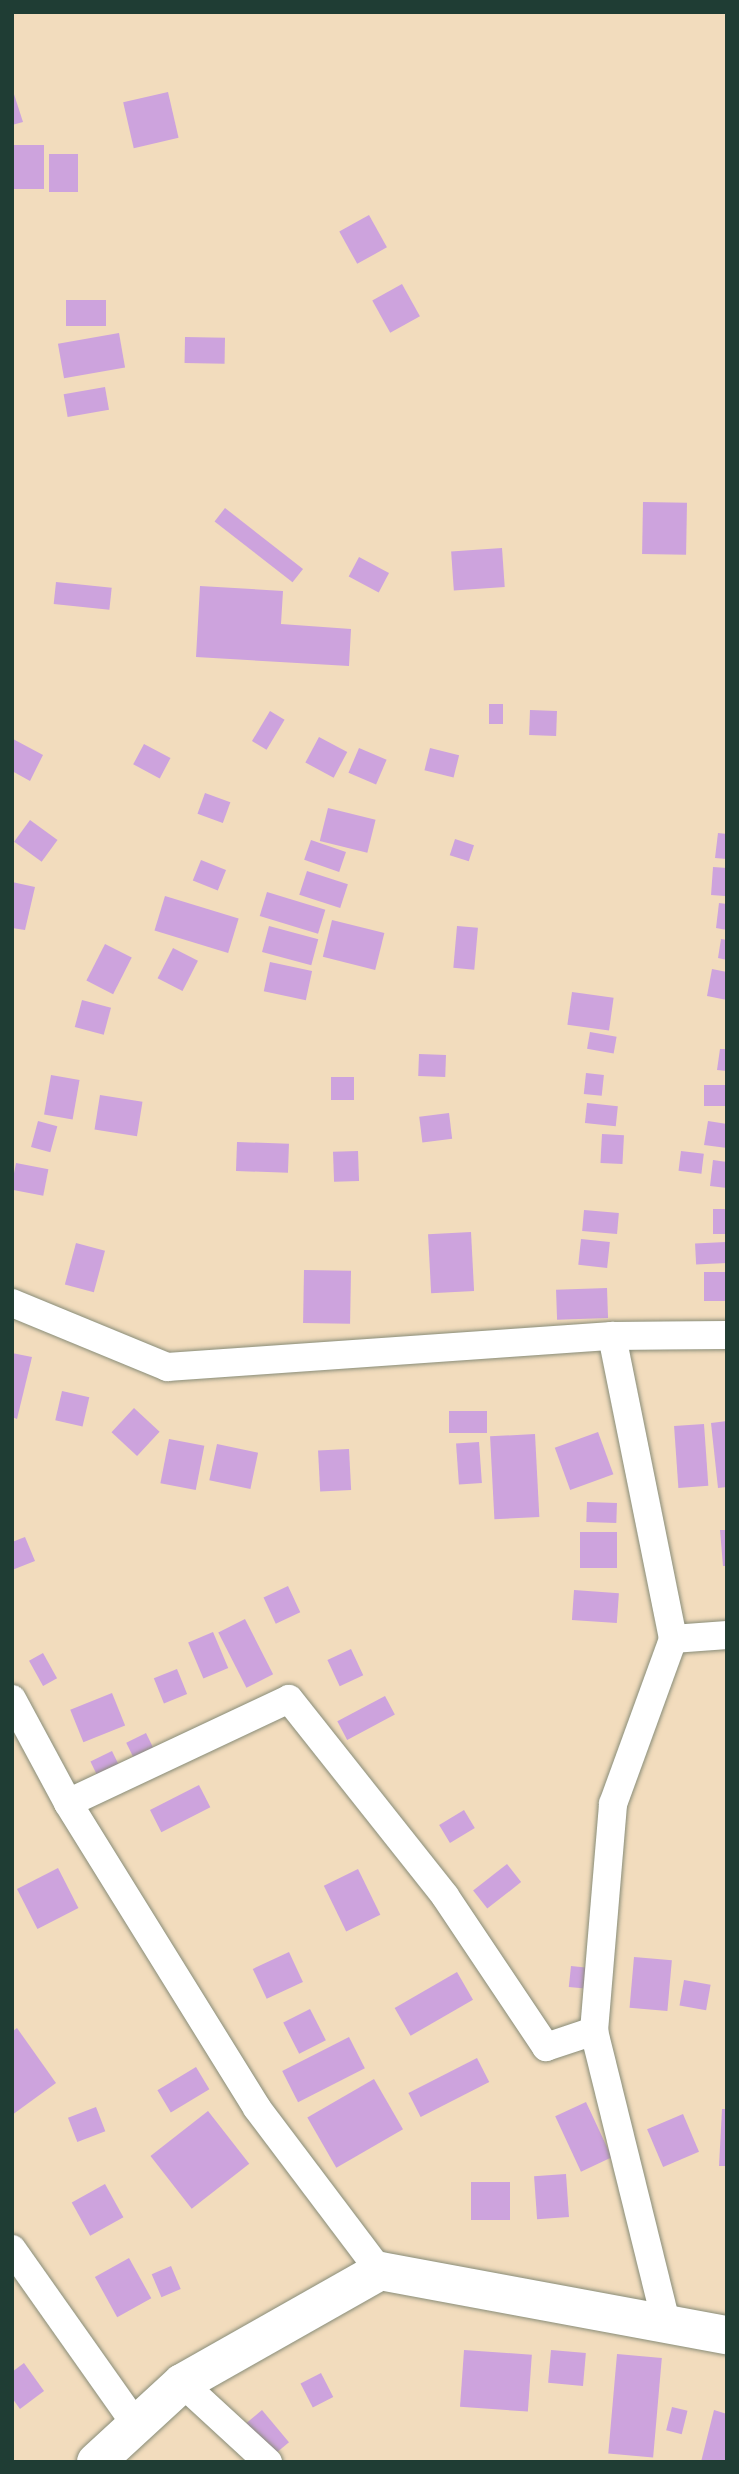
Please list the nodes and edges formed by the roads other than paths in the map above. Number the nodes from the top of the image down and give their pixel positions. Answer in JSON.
{"nodes":[{"id":1,"x":12,"y":1303,"type":"edge"},
{"id":2,"x":727,"y":1335,"type":"edge"},
{"id":3,"x":612,"y":1336,"type":"junction"},
{"id":4,"x":727,"y":1635,"type":"edge"},
{"id":5,"x":673,"y":1639,"type":"junction"},
{"id":6,"x":12,"y":1699,"type":"edge"},
{"id":7,"x":68,"y":1803,"type":"junction"},
{"id":8,"x":594,"y":2031,"type":"junction"},
{"id":9,"x":12,"y":2249,"type":"edge"},
{"id":10,"x":380,"y":2271,"type":"junction"},
{"id":11,"x":666,"y":2322,"type":"junction"},
{"id":12,"x":727,"y":2335,"type":"edge"},
{"id":13,"x":182,"y":2383,"type":"junction"},
{"id":14,"x":136,"y":2425,"type":"junction"},
{"id":15,"x":96,"y":2462,"type":"edge"},
{"id":16,"x":268,"y":2462,"type":"edge"}],
"edges":[{"from":1,"to":3,"type":"street"},
{"from":2,"to":3,"type":"street"},
{"from":3,"to":5,"type":"street"},
{"from":4,"to":5,"type":"street"},
{"from":5,"to":8,"type":"street"},
{"from":6,"to":7,"type":"street"},
{"from":7,"to":8,"type":"street"},
{"from":7,"to":10,"type":"street"},
{"from":8,"to":11,"type":"street"},
{"from":9,"to":14,"type":"street"},
{"from":10,"to":11,"type":"street"},
{"from":10,"to":13,"type":"street"},
{"from":11,"to":12,"type":"street"},
{"from":13,"to":14,"type":"street"},
{"from":13,"to":16,"type":"street"},
{"from":14,"to":15,"type":"street"}]}
